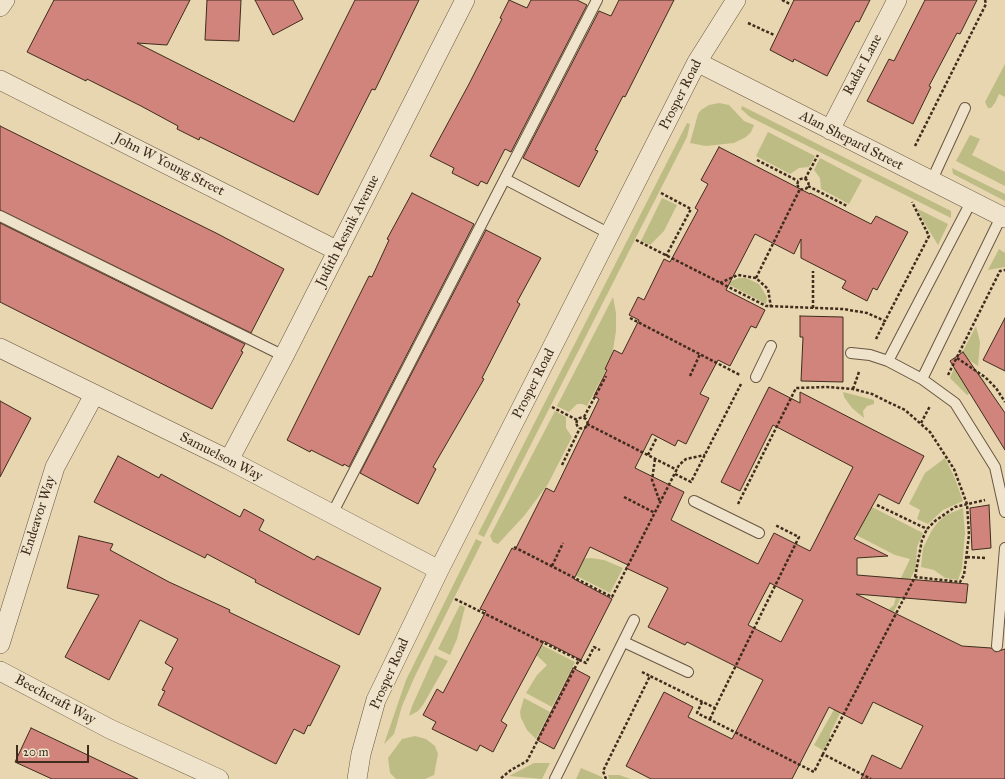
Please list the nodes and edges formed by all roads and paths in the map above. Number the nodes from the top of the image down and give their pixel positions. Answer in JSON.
{"nodes":[{"id":1,"x":4,"y":0,"type":"edge"},
{"id":2,"x":465,"y":0,"type":"edge"},
{"id":3,"x":597,"y":0,"type":"edge"},
{"id":4,"x":736,"y":0,"type":"edge"},
{"id":5,"x":782,"y":0,"type":"edge"},
{"id":6,"x":897,"y":0,"type":"edge"},
{"id":7,"x":985,"y":0,"type":"edge"},
{"id":8,"x":790,"y":4,"type":"dead end"},
{"id":9,"x":0,"y":7,"type":"edge"},
{"id":10,"x":748,"y":22,"type":"dead end"},
{"id":11,"x":774,"y":35,"type":"dead end"},
{"id":12,"x":697,"y":62,"type":"junction"},
{"id":13,"x":0,"y":80,"type":"edge"},
{"id":14,"x":965,"y":108,"type":"dead end"},
{"id":15,"x":830,"y":130,"type":"junction"},
{"id":16,"x":915,"y":146,"type":"dead end"},
{"id":17,"x":818,"y":155,"type":"dead end"},
{"id":18,"x":757,"y":160,"type":"dead end"},
{"id":19,"x":505,"y":179,"type":"junction"},
{"id":20,"x":805,"y":179,"type":"junction"},
{"id":21,"x":798,"y":181,"type":"junction"},
{"id":22,"x":931,"y":182,"type":"junction"},
{"id":23,"x":808,"y":186,"type":"junction"},
{"id":24,"x":800,"y":189,"type":"junction"},
{"id":25,"x":661,"y":193,"type":"dead end"},
{"id":26,"x":912,"y":202,"type":"dead end"},
{"id":27,"x":971,"y":202,"type":"junction"},
{"id":28,"x":847,"y":206,"type":"dead end"},
{"id":29,"x":0,"y":216,"type":"edge"},
{"id":30,"x":1003,"y":218,"type":"edge"},
{"id":31,"x":610,"y":234,"type":"junction"},
{"id":32,"x":636,"y":240,"type":"dead end"},
{"id":33,"x":338,"y":251,"type":"junction"},
{"id":34,"x":666,"y":256,"type":"junction"},
{"id":35,"x":1005,"y":270,"type":"edge"},
{"id":36,"x":813,"y":271,"type":"dead end"},
{"id":37,"x":756,"y":278,"type":"junction"},
{"id":38,"x":720,"y":283,"type":"junction"},
{"id":39,"x":771,"y":307,"type":"junction"},
{"id":40,"x":813,"y":308,"type":"junction"},
{"id":41,"x":630,"y":318,"type":"dead end"},
{"id":42,"x":771,"y":346,"type":"dead end"},
{"id":43,"x":0,"y":348,"type":"edge"},
{"id":44,"x":700,"y":354,"type":"junction"},
{"id":45,"x":851,"y":354,"type":"dead end"},
{"id":46,"x":284,"y":356,"type":"junction"},
{"id":47,"x":956,"y":358,"type":"junction"},
{"id":48,"x":888,"y":361,"type":"junction"},
{"id":49,"x":606,"y":376,"type":"dead end"},
{"id":50,"x":690,"y":376,"type":"dead end"},
{"id":51,"x":756,"y":377,"type":"dead end"},
{"id":52,"x":922,"y":379,"type":"junction"},
{"id":53,"x":939,"y":391,"type":"junction"},
{"id":54,"x":94,"y":395,"type":"junction"},
{"id":55,"x":1005,"y":402,"type":"edge"},
{"id":56,"x":552,"y":406,"type":"dead end"},
{"id":57,"x":584,"y":418,"type":"junction"},
{"id":58,"x":578,"y":420,"type":"junction"},
{"id":59,"x":921,"y":423,"type":"junction"},
{"id":60,"x":588,"y":424,"type":"junction"},
{"id":61,"x":580,"y":428,"type":"junction"},
{"id":62,"x":658,"y":437,"type":"dead end"},
{"id":63,"x":704,"y":455,"type":"junction"},
{"id":64,"x":648,"y":456,"type":"junction"},
{"id":65,"x":655,"y":459,"type":"junction"},
{"id":66,"x":229,"y":460,"type":"junction"},
{"id":67,"x":562,"y":465,"type":"dead end"},
{"id":68,"x":677,"y":470,"type":"junction"},
{"id":69,"x":674,"y":474,"type":"junction"},
{"id":70,"x":1003,"y":496,"type":"junction"},
{"id":71,"x":624,"y":497,"type":"dead end"},
{"id":72,"x":694,"y":500,"type":"dead end"},
{"id":73,"x":660,"y":502,"type":"junction"},
{"id":74,"x":967,"y":504,"type":"junction"},
{"id":75,"x":877,"y":505,"type":"dead end"},
{"id":76,"x":744,"y":509,"type":"dead end"},
{"id":77,"x":1005,"y":512,"type":"edge"},
{"id":78,"x":655,"y":513,"type":"junction"},
{"id":79,"x":332,"y":514,"type":"junction"},
{"id":80,"x":771,"y":523,"type":"dead end"},
{"id":81,"x":927,"y":529,"type":"junction"},
{"id":82,"x":759,"y":532,"type":"dead end"},
{"id":83,"x":563,"y":543,"type":"dead end"},
{"id":84,"x":514,"y":547,"type":"dead end"},
{"id":85,"x":1005,"y":548,"type":"edge"},
{"id":86,"x":552,"y":566,"type":"junction"},
{"id":87,"x":439,"y":570,"type":"junction"},
{"id":88,"x":915,"y":577,"type":"junction"},
{"id":89,"x":455,"y":599,"type":"dead end"},
{"id":90,"x":634,"y":620,"type":"dead end"},
{"id":91,"x":624,"y":642,"type":"junction"},
{"id":92,"x":0,"y":644,"type":"edge"},
{"id":93,"x":997,"y":646,"type":"dead end"},
{"id":94,"x":0,"y":671,"type":"edge"},
{"id":95,"x":688,"y":672,"type":"dead end"},
{"id":96,"x":702,"y":702,"type":"junction"},
{"id":97,"x":715,"y":708,"type":"junction"},
{"id":98,"x":710,"y":719,"type":"junction"},
{"id":99,"x":823,"y":754,"type":"junction"},
{"id":100,"x":219,"y":779,"type":"edge"},
{"id":101,"x":358,"y":779,"type":"edge"},
{"id":102,"x":500,"y":779,"type":"edge"},
{"id":103,"x":555,"y":779,"type":"edge"},
{"id":104,"x":606,"y":779,"type":"edge"},
{"id":105,"x":871,"y":779,"type":"edge"}],
"edges":[{"from":1,"to":9,"type":"street"},
{"from":2,"to":33,"type":"street","name":"Judith Resnik Avenue"},
{"from":3,"to":19,"type":"lane"},
{"from":4,"to":12,"type":"street","name":"Prosper Road"},
{"from":5,"to":8,"type":"path"},
{"from":6,"to":15,"type":"street","name":"Radar Lane"},
{"from":7,"to":16,"type":"path"},
{"from":10,"to":11,"type":"path"},
{"from":12,"to":15,"type":"street","name":"Alan Shepard Street"},
{"from":12,"to":31,"type":"street","name":"Prosper Road"},
{"from":13,"to":33,"type":"street","name":"John W Young Street"},
{"from":14,"to":22,"type":"lane"},
{"from":15,"to":22,"type":"street","name":"Alan Shepard Street"},
{"from":17,"to":20,"type":"path"},
{"from":18,"to":21,"type":"path"},
{"from":19,"to":31,"type":"lane"},
{"from":19,"to":79,"type":"lane"},
{"from":20,"to":21,"type":"path"},
{"from":20,"to":23,"type":"path"},
{"from":21,"to":24,"type":"path"},
{"from":22,"to":27,"type":"street","name":"Alan Shepard Street"},
{"from":23,"to":24,"type":"path"},
{"from":23,"to":28,"type":"path"},
{"from":24,"to":37,"type":"path"},
{"from":25,"to":34,"type":"path"},
{"from":26,"to":40,"type":"path"},
{"from":27,"to":30,"type":"street","name":"Alan Shepard Street"},
{"from":27,"to":48,"type":"lane"},
{"from":29,"to":46,"type":"lane"},
{"from":30,"to":52,"type":"lane"},
{"from":31,"to":87,"type":"street","name":"Prosper Road"},
{"from":32,"to":34,"type":"path"},
{"from":33,"to":46,"type":"street","name":"Judith Resnik Avenue"},
{"from":34,"to":38,"type":"path"},
{"from":35,"to":47,"type":"path"},
{"from":36,"to":40,"type":"path"},
{"from":37,"to":38,"type":"path"},
{"from":37,"to":39,"type":"path"},
{"from":38,"to":39,"type":"path"},
{"from":39,"to":40,"type":"path"},
{"from":41,"to":44,"type":"path"},
{"from":42,"to":51,"type":"lane"},
{"from":43,"to":54,"type":"street","name":"Samuelson Way"},
{"from":44,"to":50,"type":"path"},
{"from":44,"to":63,"type":"path"},
{"from":45,"to":48,"type":"lane"},
{"from":46,"to":66,"type":"street","name":"Judith Resnik Avenue"},
{"from":47,"to":53,"type":"path"},
{"from":47,"to":55,"type":"path"},
{"from":48,"to":52,"type":"lane"},
{"from":49,"to":57,"type":"path"},
{"from":52,"to":53,"type":"lane"},
{"from":53,"to":59,"type":"path"},
{"from":53,"to":70,"type":"lane"},
{"from":54,"to":66,"type":"street","name":"Samuelson Way"},
{"from":54,"to":92,"type":"street","name":"Endeavor Way"},
{"from":56,"to":58,"type":"path"},
{"from":57,"to":58,"type":"path"},
{"from":57,"to":60,"type":"path"},
{"from":58,"to":61,"type":"path"},
{"from":59,"to":74,"type":"path"},
{"from":59,"to":76,"type":"path"},
{"from":60,"to":61,"type":"path"},
{"from":60,"to":64,"type":"path"},
{"from":61,"to":67,"type":"path"},
{"from":62,"to":64,"type":"path"},
{"from":63,"to":68,"type":"path"},
{"from":63,"to":69,"type":"path"},
{"from":64,"to":65,"type":"path"},
{"from":65,"to":68,"type":"path"},
{"from":65,"to":73,"type":"path"},
{"from":66,"to":79,"type":"street","name":"Samuelson Way"},
{"from":68,"to":69,"type":"path"},
{"from":69,"to":73,"type":"path"},
{"from":70,"to":74,"type":"path"},
{"from":70,"to":77,"type":"lane"},
{"from":71,"to":78,"type":"path"},
{"from":72,"to":82,"type":"lane"},
{"from":73,"to":78,"type":"path"},
{"from":74,"to":81,"type":"path"},
{"from":74,"to":88,"type":"path"},
{"from":75,"to":81,"type":"path"},
{"from":78,"to":86,"type":"path"},
{"from":79,"to":87,"type":"street","name":"Samuelson Way"},
{"from":80,"to":97,"type":"path"},
{"from":81,"to":88,"type":"path"},
{"from":83,"to":86,"type":"path"},
{"from":84,"to":86,"type":"path"},
{"from":85,"to":93,"type":"lane"},
{"from":87,"to":101,"type":"street","name":"Prosper Road"},
{"from":88,"to":99,"type":"path"},
{"from":89,"to":102,"type":"path"},
{"from":90,"to":91,"type":"lane"},
{"from":91,"to":95,"type":"lane"},
{"from":91,"to":103,"type":"lane"},
{"from":94,"to":100,"type":"street","name":"Beechcraft Way"},
{"from":96,"to":97,"type":"path"},
{"from":96,"to":98,"type":"path"},
{"from":96,"to":104,"type":"path"},
{"from":97,"to":98,"type":"path"},
{"from":98,"to":99,"type":"path"},
{"from":99,"to":105,"type":"path"}]}
